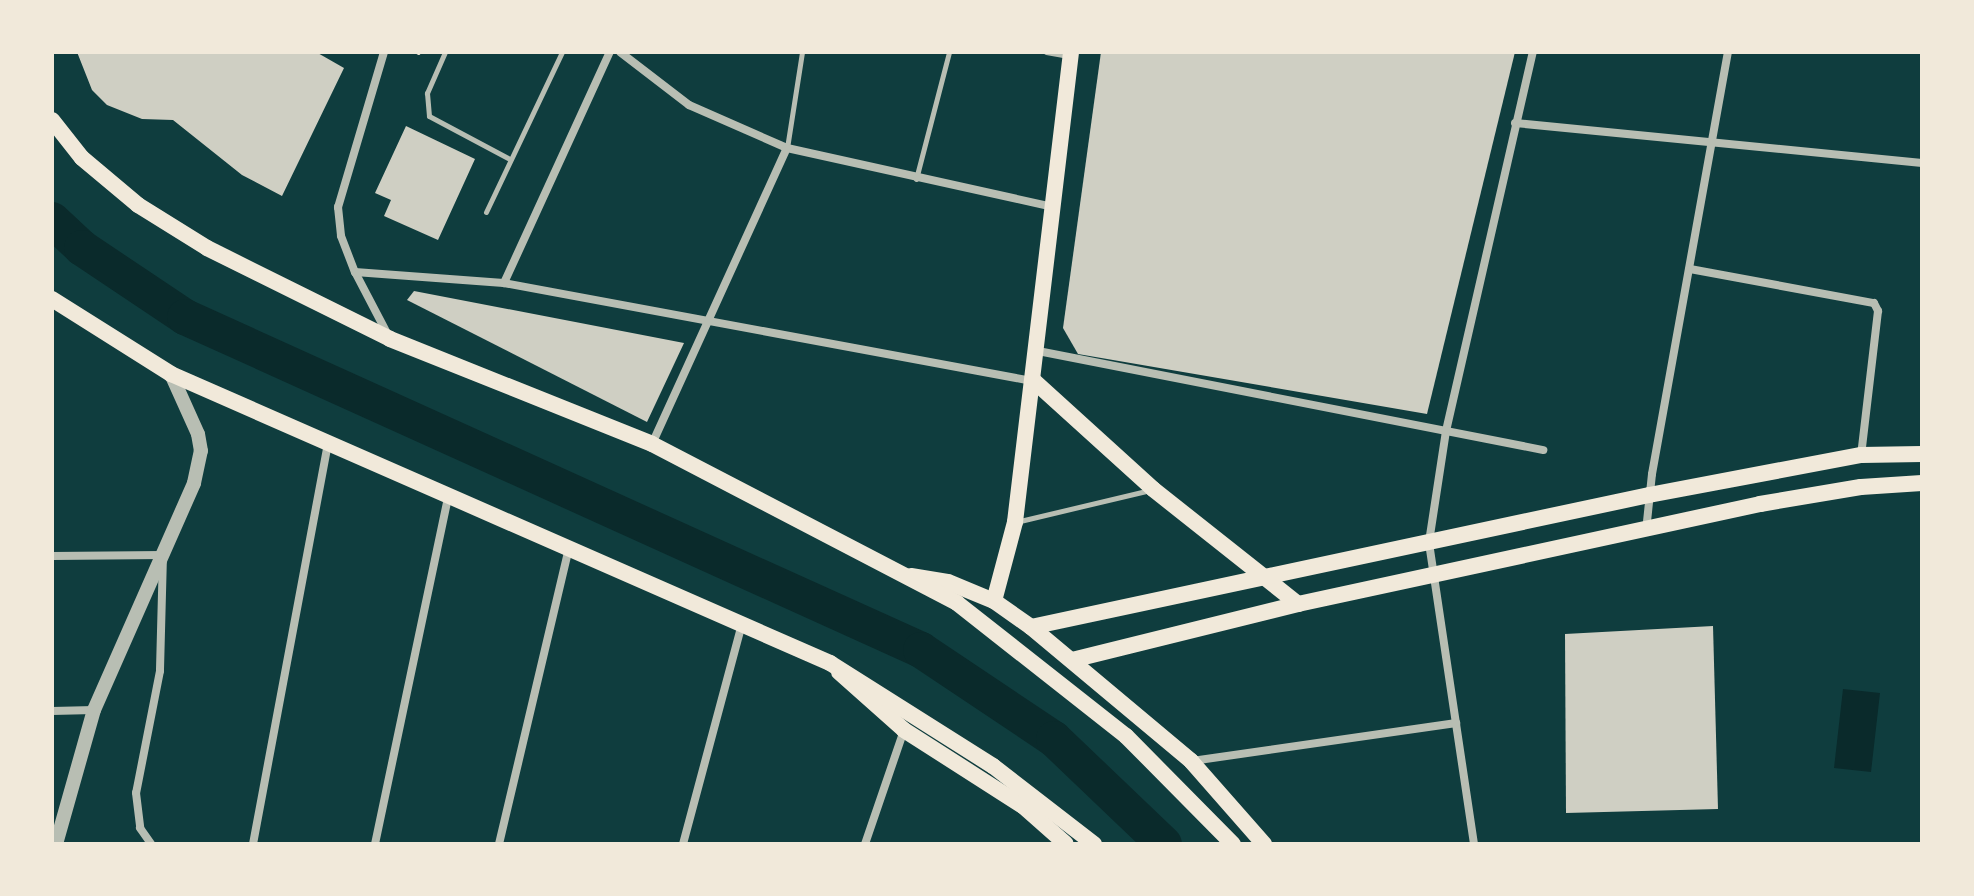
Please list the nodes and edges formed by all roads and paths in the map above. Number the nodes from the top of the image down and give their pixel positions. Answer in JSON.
{"nodes":[{"id":1,"x":384,"y":52,"type":"edge"},
{"id":2,"x":445,"y":52,"type":"edge"},
{"id":3,"x":562,"y":52,"type":"edge"},
{"id":4,"x":610,"y":52,"type":"edge"},
{"id":5,"x":620,"y":52,"type":"edge"},
{"id":6,"x":802,"y":52,"type":"edge"},
{"id":7,"x":949,"y":52,"type":"edge"},
{"id":8,"x":1046,"y":52,"type":"edge"},
{"id":9,"x":1533,"y":52,"type":"edge"},
{"id":10,"x":1728,"y":52,"type":"edge"},
{"id":11,"x":1071,"y":54,"type":"edge"},
{"id":12,"x":52,"y":120,"type":"edge"},
{"id":13,"x":1515,"y":123,"type":"junction"},
{"id":14,"x":1712,"y":144,"type":"junction"},
{"id":15,"x":787,"y":148,"type":"junction"},
{"id":16,"x":510,"y":159,"type":"junction"},
{"id":17,"x":1922,"y":163,"type":"edge"},
{"id":18,"x":916,"y":179,"type":"junction"},
{"id":19,"x":1054,"y":207,"type":"junction"},
{"id":20,"x":486,"y":212,"type":"dead end"},
{"id":21,"x":1690,"y":269,"type":"junction"},
{"id":22,"x":355,"y":272,"type":"junction"},
{"id":23,"x":504,"y":283,"type":"junction"},
{"id":24,"x":52,"y":299,"type":"edge"},
{"id":25,"x":708,"y":322,"type":"junction"},
{"id":26,"x":390,"y":339,"type":"junction"},
{"id":27,"x":1038,"y":351,"type":"junction"},
{"id":28,"x":171,"y":374,"type":"junction"},
{"id":29,"x":1034,"y":381,"type":"junction"},
{"id":30,"x":1446,"y":431,"type":"junction"},
{"id":31,"x":328,"y":444,"type":"junction"},
{"id":32,"x":652,"y":444,"type":"junction"},
{"id":33,"x":1543,"y":450,"type":"dead end"},
{"id":34,"x":1922,"y":454,"type":"edge"},
{"id":35,"x":1861,"y":455,"type":"junction"},
{"id":36,"x":1922,"y":483,"type":"edge"},
{"id":37,"x":1153,"y":489,"type":"junction"},
{"id":38,"x":449,"y":492,"type":"junction"},
{"id":39,"x":1649,"y":495,"type":"junction"},
{"id":40,"x":1015,"y":522,"type":"junction"},
{"id":41,"x":1646,"y":532,"type":"junction"},
{"id":42,"x":1429,"y":542,"type":"junction"},
{"id":43,"x":569,"y":546,"type":"junction"},
{"id":44,"x":163,"y":555,"type":"junction"},
{"id":45,"x":52,"y":556,"type":"edge"},
{"id":46,"x":911,"y":576,"type":"junction"},
{"id":47,"x":1266,"y":577,"type":"junction"},
{"id":48,"x":1431,"y":577,"type":"junction"},
{"id":49,"x":994,"y":601,"type":"junction"},
{"id":50,"x":1298,"y":604,"type":"junction"},
{"id":51,"x":742,"y":624,"type":"junction"},
{"id":52,"x":1031,"y":627,"type":"junction"},
{"id":53,"x":1072,"y":660,"type":"junction"},
{"id":54,"x":830,"y":663,"type":"junction"},
{"id":55,"x":94,"y":710,"type":"junction"},
{"id":56,"x":52,"y":711,"type":"edge"},
{"id":57,"x":1456,"y":723,"type":"junction"},
{"id":58,"x":904,"y":730,"type":"junction"},
{"id":59,"x":1191,"y":761,"type":"junction"},
{"id":60,"x":1064,"y":843,"type":"edge"},
{"id":61,"x":56,"y":844,"type":"edge"},
{"id":62,"x":151,"y":844,"type":"edge"},
{"id":63,"x":253,"y":844,"type":"edge"},
{"id":64,"x":375,"y":844,"type":"edge"},
{"id":65,"x":499,"y":844,"type":"edge"},
{"id":66,"x":683,"y":844,"type":"edge"},
{"id":67,"x":865,"y":844,"type":"edge"},
{"id":68,"x":1094,"y":844,"type":"edge"},
{"id":69,"x":1233,"y":844,"type":"edge"},
{"id":70,"x":1264,"y":844,"type":"edge"},
{"id":71,"x":1474,"y":844,"type":"edge"}],
"edges":[{"from":1,"to":22,"type":"street"},
{"from":2,"to":16,"type":"lane"},
{"from":3,"to":16,"type":"lane"},
{"from":4,"to":23,"type":"street"},
{"from":5,"to":15,"type":"street"},
{"from":6,"to":15,"type":"lane"},
{"from":7,"to":18,"type":"lane"},
{"from":8,"to":11,"type":"lane"},
{"from":9,"to":13,"type":"street"},
{"from":10,"to":14,"type":"street"},
{"from":11,"to":19,"type":"main road"},
{"from":12,"to":26,"type":"main road"},
{"from":13,"to":14,"type":"street"},
{"from":13,"to":30,"type":"street"},
{"from":14,"to":17,"type":"street"},
{"from":14,"to":21,"type":"street"},
{"from":15,"to":18,"type":"street"},
{"from":15,"to":25,"type":"street"},
{"from":16,"to":20,"type":"lane"},
{"from":18,"to":19,"type":"street"},
{"from":19,"to":27,"type":"main road"},
{"from":21,"to":35,"type":"street"},
{"from":21,"to":39,"type":"street"},
{"from":22,"to":23,"type":"street"},
{"from":22,"to":26,"type":"street"},
{"from":23,"to":25,"type":"street"},
{"from":24,"to":28,"type":"main road"},
{"from":25,"to":29,"type":"street"},
{"from":25,"to":32,"type":"street"},
{"from":26,"to":32,"type":"main road"},
{"from":27,"to":29,"type":"main road"},
{"from":27,"to":30,"type":"street"},
{"from":28,"to":31,"type":"main road"},
{"from":28,"to":44,"type":"street"},
{"from":29,"to":37,"type":"main road"},
{"from":29,"to":40,"type":"main road"},
{"from":30,"to":33,"type":"street"},
{"from":30,"to":42,"type":"street"},
{"from":31,"to":38,"type":"main road"},
{"from":31,"to":63,"type":"street"},
{"from":32,"to":46,"type":"main road"},
{"from":34,"to":35,"type":"main road"},
{"from":35,"to":39,"type":"main road"},
{"from":36,"to":41,"type":"main road"},
{"from":37,"to":40,"type":"lane"},
{"from":37,"to":47,"type":"main road"},
{"from":38,"to":43,"type":"main road"},
{"from":38,"to":64,"type":"street"},
{"from":39,"to":41,"type":"street"},
{"from":39,"to":42,"type":"main road"},
{"from":40,"to":49,"type":"main road"},
{"from":41,"to":48,"type":"main road"},
{"from":42,"to":47,"type":"main road"},
{"from":42,"to":48,"type":"street"},
{"from":43,"to":51,"type":"main road"},
{"from":43,"to":65,"type":"street"},
{"from":44,"to":45,"type":"street"},
{"from":44,"to":55,"type":"street"},
{"from":44,"to":62,"type":"street"},
{"from":46,"to":49,"type":"main road"},
{"from":46,"to":69,"type":"main road"},
{"from":47,"to":50,"type":"main road"},
{"from":47,"to":52,"type":"main road"},
{"from":48,"to":50,"type":"main road"},
{"from":48,"to":57,"type":"street"},
{"from":49,"to":52,"type":"main road"},
{"from":50,"to":53,"type":"main road"},
{"from":51,"to":54,"type":"main road"},
{"from":51,"to":66,"type":"street"},
{"from":52,"to":53,"type":"main road"},
{"from":53,"to":59,"type":"main road"},
{"from":54,"to":58,"type":"main road"},
{"from":54,"to":68,"type":"main road"},
{"from":55,"to":56,"type":"street"},
{"from":55,"to":61,"type":"street"},
{"from":57,"to":59,"type":"street"},
{"from":57,"to":71,"type":"street"},
{"from":58,"to":60,"type":"main road"},
{"from":58,"to":67,"type":"street"},
{"from":59,"to":70,"type":"main road"}]}
